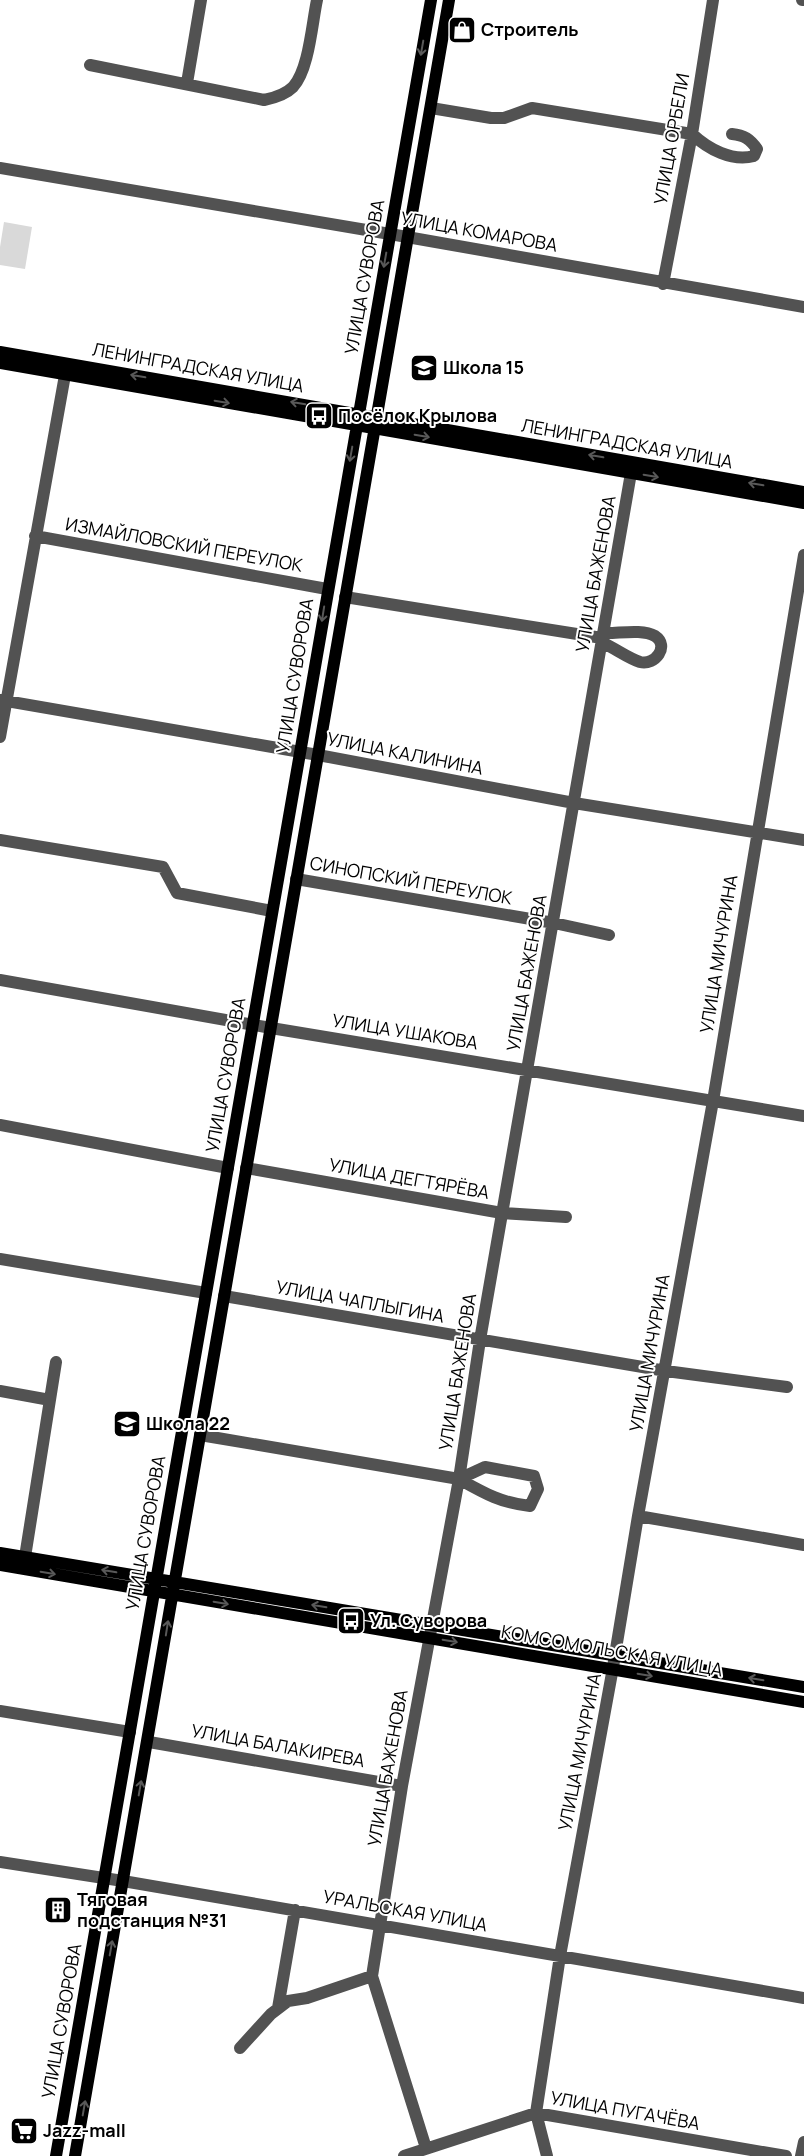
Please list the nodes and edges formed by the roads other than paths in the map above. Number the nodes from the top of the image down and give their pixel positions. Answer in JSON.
{"nodes":[{"id":1,"x":201,"y":0,"type":"edge"},
{"id":2,"x":317,"y":0,"type":"edge"},
{"id":3,"x":431,"y":0,"type":"edge"},
{"id":4,"x":449,"y":0,"type":"edge"},
{"id":5,"x":713,"y":0,"type":"edge"},
{"id":6,"x":90,"y":65,"type":"dead end"},
{"id":7,"x":187,"y":83,"type":"junction"},
{"id":8,"x":431,"y":108,"type":"junction"},
{"id":9,"x":692,"y":134,"type":"junction"},
{"id":10,"x":732,"y":134,"type":"dead end"},
{"id":11,"x":0,"y":168,"type":"edge"},
{"id":12,"x":390,"y":234,"type":"junction"},
{"id":13,"x":408,"y":237,"type":"junction"},
{"id":14,"x":663,"y":284,"type":"junction"},
{"id":15,"x":804,"y":308,"type":"edge"},
{"id":16,"x":0,"y":352,"type":"edge"},
{"id":17,"x":0,"y":363,"type":"edge"},
{"id":18,"x":65,"y":375,"type":"junction"},
{"id":19,"x":358,"y":419,"type":"junction"},
{"id":20,"x":375,"y":423,"type":"junction"},
{"id":21,"x":631,"y":473,"type":"junction"},
{"id":22,"x":804,"y":492,"type":"edge"},
{"id":23,"x":804,"y":504,"type":"edge"},
{"id":24,"x":35,"y":536,"type":"junction"},
{"id":25,"x":804,"y":555,"type":"edge"},
{"id":26,"x":327,"y":589,"type":"junction"},
{"id":27,"x":345,"y":596,"type":"junction"},
{"id":28,"x":602,"y":638,"type":"junction"},
{"id":29,"x":3,"y":700,"type":"edge"},
{"id":30,"x":0,"y":738,"type":"edge"},
{"id":31,"x":301,"y":752,"type":"junction"},
{"id":32,"x":318,"y":755,"type":"junction"},
{"id":33,"x":574,"y":803,"type":"junction"},
{"id":34,"x":757,"y":832,"type":"junction"},
{"id":35,"x":0,"y":840,"type":"edge"},
{"id":36,"x":804,"y":840,"type":"edge"},
{"id":37,"x":296,"y":879,"type":"junction"},
{"id":38,"x":272,"y":911,"type":"junction"},
{"id":39,"x":554,"y":923,"type":"junction"},
{"id":40,"x":608,"y":935,"type":"dead end"},
{"id":41,"x":0,"y":980,"type":"edge"},
{"id":42,"x":252,"y":1025,"type":"junction"},
{"id":43,"x":271,"y":1028,"type":"junction"},
{"id":44,"x":528,"y":1071,"type":"junction"},
{"id":45,"x":713,"y":1101,"type":"junction"},
{"id":46,"x":804,"y":1116,"type":"edge"},
{"id":47,"x":0,"y":1125,"type":"edge"},
{"id":48,"x":228,"y":1168,"type":"junction"},
{"id":49,"x":246,"y":1168,"type":"junction"},
{"id":50,"x":502,"y":1212,"type":"junction"},
{"id":51,"x":566,"y":1217,"type":"dead end"},
{"id":52,"x":0,"y":1259,"type":"edge"},
{"id":53,"x":206,"y":1293,"type":"junction"},
{"id":54,"x":224,"y":1296,"type":"junction"},
{"id":55,"x":480,"y":1340,"type":"junction"},
{"id":56,"x":56,"y":1362,"type":"dead end"},
{"id":57,"x":666,"y":1371,"type":"junction"},
{"id":58,"x":787,"y":1387,"type":"dead end"},
{"id":59,"x":0,"y":1391,"type":"edge"},
{"id":60,"x":50,"y":1400,"type":"junction"},
{"id":61,"x":200,"y":1435,"type":"junction"},
{"id":62,"x":459,"y":1479,"type":"junction"},
{"id":63,"x":638,"y":1516,"type":"junction"},
{"id":64,"x":804,"y":1544,"type":"edge"},
{"id":65,"x":0,"y":1552,"type":"edge"},
{"id":66,"x":25,"y":1557,"type":"junction"},
{"id":67,"x":0,"y":1565,"type":"edge"},
{"id":68,"x":155,"y":1586,"type":"junction"},
{"id":69,"x":174,"y":1588,"type":"junction"},
{"id":70,"x":432,"y":1625,"type":"junction"},
{"id":71,"x":430,"y":1638,"type":"junction"},
{"id":72,"x":616,"y":1656,"type":"junction"},
{"id":73,"x":613,"y":1670,"type":"junction"},
{"id":74,"x":804,"y":1686,"type":"edge"},
{"id":75,"x":804,"y":1702,"type":"edge"},
{"id":76,"x":0,"y":1711,"type":"edge"},
{"id":77,"x":130,"y":1732,"type":"junction"},
{"id":78,"x":148,"y":1742,"type":"junction"},
{"id":79,"x":402,"y":1786,"type":"junction"},
{"id":80,"x":0,"y":1862,"type":"edge"},
{"id":81,"x":104,"y":1878,"type":"junction"},
{"id":82,"x":123,"y":1881,"type":"junction"},
{"id":83,"x":295,"y":1910,"type":"junction"},
{"id":84,"x":379,"y":1925,"type":"junction"},
{"id":85,"x":560,"y":1956,"type":"junction"},
{"id":86,"x":372,"y":1976,"type":"junction"},
{"id":87,"x":804,"y":1998,"type":"edge"},
{"id":88,"x":278,"y":2008,"type":"junction"},
{"id":89,"x":240,"y":2048,"type":"dead end"},
{"id":90,"x":536,"y":2113,"type":"junction"},
{"id":91,"x":804,"y":2142,"type":"edge"},
{"id":92,"x":426,"y":2148,"type":"junction"},
{"id":93,"x":56,"y":2156,"type":"edge"},
{"id":94,"x":76,"y":2156,"type":"edge"},
{"id":95,"x":404,"y":2156,"type":"edge"},
{"id":96,"x":547,"y":2156,"type":"edge"},
{"id":97,"x":786,"y":2156,"type":"edge"},
{"id":98,"x":802,"y":2156,"type":"edge"}],
"edges":[{"from":1,"to":7,"type":"street"},
{"from":2,"to":7,"type":"street"},
{"from":3,"to":12,"type":"main road","name":"УЛИЦА СУВОРОВА","one_way":true},
{"from":4,"to":8,"type":"main road","name":"УЛИЦА СУВОРОВА"},
{"from":5,"to":9,"type":"street","name":"УЛИЦА ОРБЕЛИ"},
{"from":6,"to":7,"type":"street"},
{"from":8,"to":9,"type":"street"},
{"from":8,"to":13,"type":"main road","name":"УЛИЦА СУВОРОВА"},
{"from":9,"to":10,"type":"street"},
{"from":9,"to":14,"type":"street","name":"УЛИЦА ОРБЕЛИ"},
{"from":11,"to":12,"type":"street","name":"УЛИЦА КОМАРОВА"},
{"from":12,"to":13,"type":"street","name":"УЛИЦА КОМАРОВА"},
{"from":12,"to":19,"type":"main road","name":"УЛИЦА СУВОРОВА","one_way":true},
{"from":13,"to":14,"type":"street","name":"УЛИЦА КОМАРОВА"},
{"from":13,"to":20,"type":"main road","name":"УЛИЦА СУВОРОВА"},
{"from":14,"to":15,"type":"street","name":"УЛИЦА КОМАРОВА"},
{"from":19,"to":16,"type":"main road","name":"ЛЕНИНГРАДСКАЯ УЛИЦА","one_way":true},
{"from":17,"to":18,"type":"main road","name":"ЛЕНИНГРАДСКАЯ УЛИЦА"},
{"from":18,"to":19,"type":"main road","name":"ЛЕНИНГРАДСКАЯ УЛИЦА","one_way":true},
{"from":18,"to":24,"type":"street"},
{"from":19,"to":20,"type":"main road","name":"ЛЕНИНГРАДСКАЯ УЛИЦА"},
{"from":19,"to":26,"type":"main road","name":"УЛИЦА СУВОРОВА","one_way":true},
{"from":20,"to":21,"type":"main road","name":"ЛЕНИНГРАДСКАЯ УЛИЦА","one_way":true},
{"from":22,"to":20,"type":"main road","name":"ЛЕНИНГРАДСКАЯ УЛИЦА","one_way":true},
{"from":20,"to":27,"type":"main road","name":"УЛИЦА СУВОРОВА"},
{"from":21,"to":23,"type":"main road","name":"ЛЕНИНГРАДСКАЯ УЛИЦА","one_way":true},
{"from":21,"to":28,"type":"street","name":"УЛИЦА БАЖЕНОВА"},
{"from":24,"to":26,"type":"street","name":"ИЗМАЙЛОВСКИЙ ПЕРЕУЛОК"},
{"from":24,"to":29,"type":"street"},
{"from":25,"to":34,"type":"street","name":"УЛИЦА МИЧУРИНА"},
{"from":26,"to":31,"type":"main road","name":"УЛИЦА СУВОРОВА","one_way":true},
{"from":27,"to":28,"type":"street"},
{"from":27,"to":32,"type":"main road","name":"УЛИЦА СУВОРОВА"},
{"from":28,"to":33,"type":"street","name":"УЛИЦА БАЖЕНОВА"},
{"from":29,"to":30,"type":"street"},
{"from":29,"to":31,"type":"street","name":"УЛИЦА КАЛИНИНА"},
{"from":31,"to":32,"type":"street","name":"УЛИЦА КАЛИНИНА"},
{"from":31,"to":38,"type":"main road","name":"УЛИЦА СУВОРОВА"},
{"from":32,"to":33,"type":"street","name":"УЛИЦА КАЛИНИНА"},
{"from":32,"to":37,"type":"main road","name":"УЛИЦА СУВОРОВА"},
{"from":33,"to":34,"type":"street","name":"УЛИЦА КАЛИНИНА"},
{"from":33,"to":39,"type":"street","name":"УЛИЦА БАЖЕНОВА"},
{"from":34,"to":36,"type":"street","name":"УЛИЦА КАЛИНИНА"},
{"from":34,"to":45,"type":"street","name":"УЛИЦА МИЧУРИНА"},
{"from":35,"to":38,"type":"street"},
{"from":37,"to":39,"type":"street","name":"СИНОПСКИЙ ПЕРЕУЛОК"},
{"from":37,"to":43,"type":"main road","name":"УЛИЦА СУВОРОВА"},
{"from":38,"to":42,"type":"main road","name":"УЛИЦА СУВОРОВА"},
{"from":39,"to":40,"type":"street","name":"СИНОПСКИЙ ПЕРЕУЛОК"},
{"from":39,"to":44,"type":"street","name":"УЛИЦА БАЖЕНОВА"},
{"from":41,"to":42,"type":"street","name":"УЛИЦА УШАКОВА"},
{"from":42,"to":43,"type":"street","name":"УЛИЦА УШАКОВА"},
{"from":42,"to":48,"type":"main road","name":"УЛИЦА СУВОРОВА"},
{"from":43,"to":44,"type":"street","name":"УЛИЦА УШАКОВА"},
{"from":43,"to":49,"type":"main road","name":"УЛИЦА СУВОРОВА"},
{"from":44,"to":45,"type":"street","name":"УЛИЦА УШАКОВА"},
{"from":44,"to":50,"type":"street","name":"УЛИЦА БАЖЕНОВА"},
{"from":45,"to":46,"type":"street","name":"УЛИЦА УШАКОВА"},
{"from":45,"to":57,"type":"street","name":"УЛИЦА МИЧУРИНА"},
{"from":47,"to":48,"type":"street"},
{"from":48,"to":53,"type":"main road","name":"УЛИЦА СУВОРОВА"},
{"from":49,"to":50,"type":"street","name":"УЛИЦА ДЕГТЯРЁВА"},
{"from":49,"to":54,"type":"main road","name":"УЛИЦА СУВОРОВА"},
{"from":50,"to":51,"type":"street","name":"УЛИЦА ДЕГТЯРЁВА"},
{"from":50,"to":55,"type":"street","name":"УЛИЦА БАЖЕНОВА"},
{"from":52,"to":53,"type":"street"},
{"from":53,"to":68,"type":"main road","name":"УЛИЦА СУВОРОВА"},
{"from":54,"to":55,"type":"street","name":"УЛИЦА ЧАПЛЫГИНА"},
{"from":54,"to":61,"type":"main road","name":"УЛИЦА СУВОРОВА"},
{"from":55,"to":57,"type":"street","name":"УЛИЦА ЧАПЛЫГИНА"},
{"from":55,"to":62,"type":"street","name":"УЛИЦА БАЖЕНОВА"},
{"from":56,"to":60,"type":"street"},
{"from":57,"to":58,"type":"street","name":"УЛИЦА ЧАПЛЫГИНА"},
{"from":57,"to":63,"type":"street","name":"УЛИЦА МИЧУРИНА"},
{"from":59,"to":60,"type":"street"},
{"from":60,"to":66,"type":"street"},
{"from":61,"to":62,"type":"street","name":"УЛИЦА БАЖЕНОВА"},
{"from":61,"to":69,"type":"main road","name":"УЛИЦА СУВОРОВА"},
{"from":62,"to":62,"type":"street"},
{"from":62,"to":70,"type":"street","name":"УЛИЦА БАЖЕНОВА"},
{"from":63,"to":64,"type":"street"},
{"from":63,"to":72,"type":"street","name":"УЛИЦА МИЧУРИНА"},
{"from":65,"to":66,"type":"main road","name":"КОМСОМОЛЬСКАЯ УЛИЦА"},
{"from":68,"to":66,"type":"main road","name":"КОМСОМОЛЬСКАЯ УЛИЦА","one_way":true},
{"from":67,"to":68,"type":"main road","name":"КОМСОМОЛЬСКАЯ УЛИЦА","one_way":true},
{"from":68,"to":69,"type":"main road","name":"КОМСОМОЛЬСКАЯ УЛИЦА"},
{"from":68,"to":77,"type":"main road","name":"УЛИЦА СУВОРОВА"},
{"from":70,"to":69,"type":"main road","name":"КОМСОМОЛЬСКАЯ УЛИЦА","one_way":true},
{"from":69,"to":71,"type":"main road","name":"КОМСОМОЛЬСКАЯ УЛИЦА","one_way":true},
{"from":78,"to":69,"type":"main road","name":"УЛИЦА СУВОРОВА","one_way":true},
{"from":70,"to":71,"type":"street","name":"УЛИЦА БАЖЕНОВА"},
{"from":70,"to":72,"type":"main road","name":"КОМСОМОЛЬСКАЯ УЛИЦА"},
{"from":71,"to":73,"type":"main road","name":"КОМСОМОЛЬСКАЯ УЛИЦА","one_way":true},
{"from":71,"to":79,"type":"street","name":"УЛИЦА БАЖЕНОВА"},
{"from":72,"to":73,"type":"street","name":"УЛИЦА МИЧУРИНА"},
{"from":74,"to":72,"type":"main road","name":"КОМСОМОЛЬСКАЯ УЛИЦА","one_way":true},
{"from":73,"to":75,"type":"main road","name":"КОМСОМОЛЬСКАЯ УЛИЦА","one_way":true},
{"from":73,"to":85,"type":"street","name":"УЛИЦА МИЧУРИНА"},
{"from":76,"to":77,"type":"street"},
{"from":77,"to":81,"type":"main road","name":"УЛИЦА СУВОРОВА"},
{"from":78,"to":79,"type":"street","name":"УЛИЦА БАЛАКИРЕВА"},
{"from":82,"to":78,"type":"main road","name":"УЛИЦА СУВОРОВА","one_way":true},
{"from":79,"to":84,"type":"street","name":"УЛИЦА БАЖЕНОВА"},
{"from":80,"to":81,"type":"street","name":"УРАЛЬСКАЯ УЛИЦА"},
{"from":81,"to":82,"type":"street","name":"УРАЛЬСКАЯ УЛИЦА"},
{"from":81,"to":93,"type":"main road","name":"УЛИЦА СУВОРОВА"},
{"from":82,"to":83,"type":"street","name":"УРАЛЬСКАЯ УЛИЦА"},
{"from":94,"to":82,"type":"main road","name":"УЛИЦА СУВОРОВА","one_way":true},
{"from":83,"to":84,"type":"street","name":"УРАЛЬСКАЯ УЛИЦА"},
{"from":83,"to":88,"type":"street"},
{"from":84,"to":85,"type":"street","name":"УРАЛЬСКАЯ УЛИЦА"},
{"from":84,"to":86,"type":"street","name":"УЛИЦА БАЖЕНОВА"},
{"from":85,"to":87,"type":"street","name":"УРАЛЬСКАЯ УЛИЦА"},
{"from":85,"to":90,"type":"street","name":"УЛИЦА МИЧУРИНА"},
{"from":86,"to":88,"type":"street"},
{"from":86,"to":92,"type":"street","name":"УЛИЦА БАЖЕНОВА"},
{"from":88,"to":89,"type":"street"},
{"from":90,"to":92,"type":"street","name":"УЛИЦА ПУГАЧЁВА"},
{"from":90,"to":96,"type":"street","name":"УЛИЦА МИЧУРИНА"},
{"from":90,"to":97,"type":"street","name":"УЛИЦА ПУГАЧЁВА"},
{"from":91,"to":98,"type":"street"},
{"from":92,"to":95,"type":"street","name":"УЛИЦА ПУГАЧЁВА"}]}
